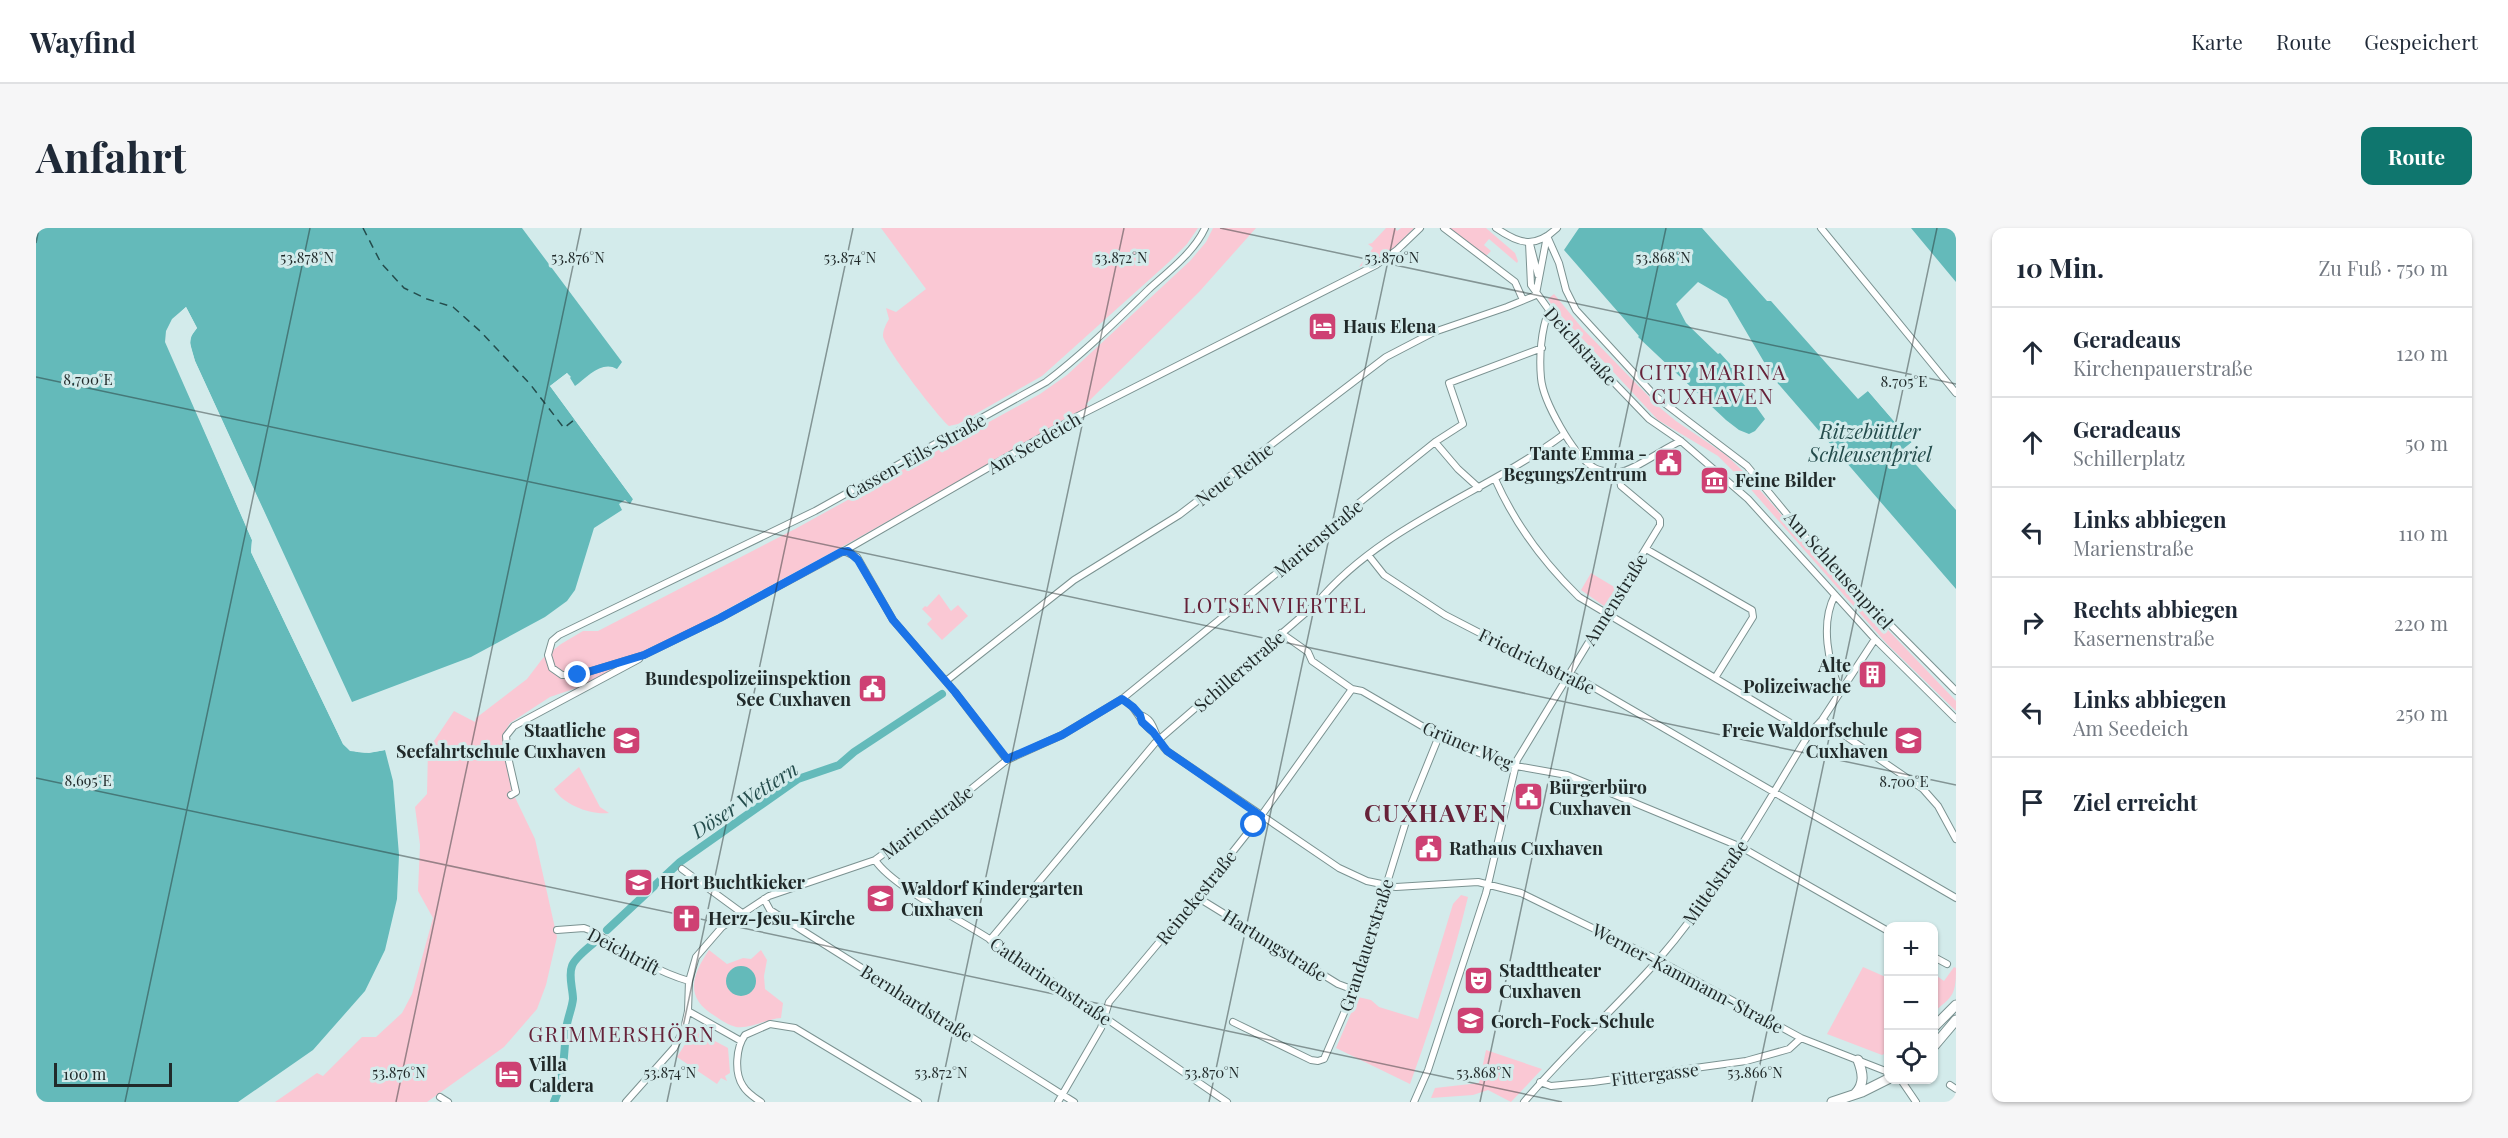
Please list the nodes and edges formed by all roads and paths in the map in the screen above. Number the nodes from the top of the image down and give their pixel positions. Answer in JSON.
{"nodes":[{"id":1,"x":1205,"y":228,"type":"edge"},
{"id":2,"x":1420,"y":228,"type":"edge"},
{"id":3,"x":1444,"y":228,"type":"edge"},
{"id":4,"x":1496,"y":228,"type":"edge"},
{"id":5,"x":1557,"y":228,"type":"edge"},
{"id":6,"x":1821,"y":228,"type":"edge"},
{"id":7,"x":1547,"y":236,"type":"junction"},
{"id":8,"x":1530,"y":243,"type":"junction"},
{"id":9,"x":1559,"y":263,"type":"junction"},
{"id":10,"x":1542,"y":266,"type":"junction"},
{"id":11,"x":1539,"y":279,"type":"junction"},
{"id":12,"x":1536,"y":294,"type":"junction"},
{"id":13,"x":1523,"y":300,"type":"junction"},
{"id":14,"x":1549,"y":310,"type":"junction"},
{"id":15,"x":1542,"y":348,"type":"junction"},
{"id":16,"x":1956,"y":393,"type":"edge"},
{"id":17,"x":1563,"y":435,"type":"junction"},
{"id":18,"x":1681,"y":441,"type":"junction"},
{"id":19,"x":1435,"y":442,"type":"junction"},
{"id":20,"x":1619,"y":472,"type":"junction"},
{"id":21,"x":1495,"y":479,"type":"junction"},
{"id":22,"x":1479,"y":488,"type":"junction"},
{"id":23,"x":1646,"y":549,"type":"junction"},
{"id":24,"x":844,"y":551,"type":"junction"},
{"id":25,"x":1369,"y":556,"type":"junction"},
{"id":26,"x":1835,"y":595,"type":"junction"},
{"id":27,"x":1605,"y":614,"type":"junction"},
{"id":28,"x":581,"y":623,"type":"joint"},
{"id":29,"x":1281,"y":633,"type":"junction"},
{"id":30,"x":1875,"y":639,"type":"junction"},
{"id":31,"x":644,"y":655,"type":"junction"},
{"id":32,"x":1566,"y":678,"type":"junction"},
{"id":33,"x":1715,"y":678,"type":"junction"},
{"id":34,"x":946,"y":681,"type":"junction"},
{"id":35,"x":1352,"y":689,"type":"junction"},
{"id":36,"x":1841,"y":692,"type":"junction"},
{"id":37,"x":1956,"y":692,"type":"edge"},
{"id":38,"x":1122,"y":699,"type":"junction"},
{"id":39,"x":1956,"y":718,"type":"edge"},
{"id":40,"x":1822,"y":720,"type":"junction"},
{"id":41,"x":1809,"y":734,"type":"junction"},
{"id":42,"x":1439,"y":736,"type":"junction"},
{"id":43,"x":1157,"y":741,"type":"junction"},
{"id":44,"x":1007,"y":759,"type":"junction"},
{"id":45,"x":1516,"y":766,"type":"junction"},
{"id":46,"x":1773,"y":793,"type":"junction"},
{"id":47,"x":511,"y":795,"type":"dead end"},
{"id":48,"x":1261,"y":816,"type":"junction"},
{"id":49,"x":1956,"y":839,"type":"edge"},
{"id":50,"x":1742,"y":847,"type":"junction"},
{"id":51,"x":875,"y":860,"type":"junction"},
{"id":52,"x":682,"y":869,"type":"dead end"},
{"id":53,"x":1488,"y":884,"type":"junction"},
{"id":54,"x":1386,"y":886,"type":"junction"},
{"id":55,"x":1197,"y":897,"type":"junction"},
{"id":56,"x":1956,"y":898,"type":"edge"},
{"id":57,"x":764,"y":899,"type":"junction"},
{"id":58,"x":742,"y":913,"type":"junction"},
{"id":59,"x":1884,"y":929,"type":"edge"},
{"id":60,"x":557,"y":930,"type":"dead end"},
{"id":61,"x":990,"y":939,"type":"junction"},
{"id":62,"x":1938,"y":959,"type":"edge"},
{"id":63,"x":1658,"y":960,"type":"junction"},
{"id":64,"x":1947,"y":964,"type":"dead end"},
{"id":65,"x":689,"y":981,"type":"junction"},
{"id":66,"x":1354,"y":990,"type":"junction"},
{"id":67,"x":1956,"y":1005,"type":"edge"},
{"id":68,"x":688,"y":1011,"type":"junction"},
{"id":69,"x":1103,"y":1018,"type":"junction"},
{"id":70,"x":1956,"y":1020,"type":"edge"},
{"id":71,"x":1233,"y":1022,"type":"dead end"},
{"id":72,"x":1938,"y":1023,"type":"edge"},
{"id":73,"x":1801,"y":1038,"type":"junction"},
{"id":74,"x":741,"y":1041,"type":"junction"},
{"id":75,"x":1938,"y":1041,"type":"edge"},
{"id":76,"x":1858,"y":1060,"type":"junction"},
{"id":77,"x":1884,"y":1070,"type":"edge"},
{"id":78,"x":1884,"y":1081,"type":"edge"},
{"id":79,"x":1540,"y":1083,"type":"junction"},
{"id":80,"x":1904,"y":1084,"type":"edge"},
{"id":81,"x":1950,"y":1085,"type":"dead end"},
{"id":82,"x":1956,"y":1089,"type":"edge"},
{"id":83,"x":1062,"y":1095,"type":"junction"},
{"id":84,"x":1853,"y":1096,"type":"junction"},
{"id":85,"x":440,"y":1097,"type":"dead end"},
{"id":86,"x":448,"y":1102,"type":"edge"},
{"id":87,"x":626,"y":1102,"type":"edge"},
{"id":88,"x":761,"y":1102,"type":"edge"},
{"id":89,"x":918,"y":1102,"type":"edge"},
{"id":90,"x":1058,"y":1102,"type":"edge"},
{"id":91,"x":1074,"y":1102,"type":"edge"},
{"id":92,"x":1227,"y":1102,"type":"edge"},
{"id":93,"x":1414,"y":1102,"type":"edge"},
{"id":94,"x":1524,"y":1102,"type":"edge"},
{"id":95,"x":1832,"y":1102,"type":"edge"},
{"id":96,"x":1916,"y":1102,"type":"edge"}],
"edges":[{"from":1,"to":28,"type":"street","name":"Cassen-Eils-Straße"},
{"from":2,"to":24,"type":"street","name":"Am Seedeich"},
{"from":3,"to":13,"type":"street"},
{"from":4,"to":8,"type":"street"},
{"from":5,"to":7,"type":"street"},
{"from":6,"to":16,"type":"street"},
{"from":7,"to":8,"type":"street"},
{"from":7,"to":9,"type":"street","name":"Am Schleusenpriel"},
{"from":7,"to":10,"type":"street","name":"Deichstraße"},
{"from":8,"to":11,"type":"street","name":"Deichstraße"},
{"from":8,"to":12,"type":"street","name":"Deichstraße"},
{"from":9,"to":10,"type":"street"},
{"from":9,"to":37,"type":"street","name":"Am Schleusenpriel"},
{"from":10,"to":11,"type":"street","name":"Deichstraße"},
{"from":11,"to":12,"type":"street","name":"Deichstraße"},
{"from":12,"to":13,"type":"street","name":"Neue Reihe"},
{"from":12,"to":14,"type":"street","name":"Deichstraße"},
{"from":13,"to":34,"type":"street","name":"Neue Reihe"},
{"from":14,"to":15,"type":"street"},
{"from":14,"to":18,"type":"street","name":"Deichstraße"},
{"from":15,"to":17,"type":"street"},
{"from":15,"to":19,"type":"street","name":"Marienstraße"},
{"from":17,"to":20,"type":"street"},
{"from":17,"to":21,"type":"street","name":"Schillerstraße"},
{"from":18,"to":20,"type":"street"},
{"from":18,"to":26,"type":"street","name":"Deichstraße"},
{"from":19,"to":22,"type":"street"},
{"from":19,"to":38,"type":"street","name":"Marienstraße"},
{"from":20,"to":23,"type":"street","name":"Annenstraße"},
{"from":21,"to":22,"type":"street","name":"Schillerstraße"},
{"from":21,"to":27,"type":"street"},
{"from":22,"to":25,"type":"street","name":"Schillerstraße"},
{"from":23,"to":27,"type":"street","name":"Annenstraße"},
{"from":23,"to":33,"type":"street"},
{"from":24,"to":31,"type":"street","name":"Am Seedeich"},
{"from":24,"to":34,"type":"street"},
{"from":25,"to":29,"type":"street","name":"Schillerstraße"},
{"from":25,"to":32,"type":"street","name":"Friedrichstraße"},
{"from":26,"to":30,"type":"street","name":"Deichstraße"},
{"from":26,"to":36,"type":"street"},
{"from":27,"to":32,"type":"street","name":"Annenstraße"},
{"from":27,"to":33,"type":"street"},
{"from":28,"to":31,"type":"street","name":"Am Seedeich"},
{"from":29,"to":35,"type":"street","name":"Grüner Weg"},
{"from":29,"to":43,"type":"street","name":"Schillerstraße"},
{"from":30,"to":36,"type":"street","name":"Mittelstraße"},
{"from":30,"to":39,"type":"street","name":"Deichstraße"},
{"from":31,"to":47,"type":"street","name":"Am Seedeich"},
{"from":32,"to":45,"type":"street","name":"Annenstraße"},
{"from":32,"to":46,"type":"street","name":"Friedrichstraße"},
{"from":33,"to":41,"type":"street"},
{"from":34,"to":44,"type":"street"},
{"from":35,"to":42,"type":"street","name":"Grüner Weg"},
{"from":35,"to":48,"type":"street","name":"Reinekestraße"},
{"from":36,"to":40,"type":"street","name":"Mittelstraße"},
{"from":38,"to":43,"type":"street"},
{"from":38,"to":44,"type":"street","name":"Marienstraße"},
{"from":40,"to":41,"type":"street","name":"Mittelstraße"},
{"from":40,"to":49,"type":"street"},
{"from":41,"to":46,"type":"street","name":"Mittelstraße"},
{"from":42,"to":45,"type":"street","name":"Grüner Weg"},
{"from":42,"to":54,"type":"street","name":"Grandauerstraße"},
{"from":43,"to":48,"type":"street","name":"Werner-Kammann-Straße"},
{"from":43,"to":61,"type":"street","name":"Schillerstraße"},
{"from":44,"to":51,"type":"street","name":"Marienstraße"},
{"from":45,"to":50,"type":"street","name":"Grüner Weg"},
{"from":45,"to":53,"type":"street","name":"Annenstraße"},
{"from":46,"to":50,"type":"street","name":"Mittelstraße"},
{"from":46,"to":56,"type":"street"},
{"from":48,"to":54,"type":"street","name":"Werner-Kammann-Straße"},
{"from":48,"to":55,"type":"street","name":"Reinekestraße"},
{"from":50,"to":59,"type":"street","name":"Grüner Weg"},
{"from":50,"to":63,"type":"street","name":"Mittelstraße"},
{"from":51,"to":57,"type":"street","name":"Marienstraße"},
{"from":51,"to":61,"type":"street","name":"Catharinenstraße"},
{"from":52,"to":58,"type":"street"},
{"from":53,"to":54,"type":"street","name":"Werner-Kammann-Straße"},
{"from":53,"to":63,"type":"street","name":"Werner-Kammann-Straße"},
{"from":53,"to":93,"type":"street","name":"Annenstraße"},
{"from":54,"to":66,"type":"street","name":"Grandauerstraße"},
{"from":55,"to":66,"type":"street","name":"Hartungstraße"},
{"from":55,"to":69,"type":"street","name":"Reinekestraße"},
{"from":57,"to":58,"type":"street","name":"Marienstraße"},
{"from":57,"to":83,"type":"street","name":"Bernhardstraße"},
{"from":58,"to":65,"type":"street","name":"Marienstraße"},
{"from":60,"to":65,"type":"street","name":"Deichtrift"},
{"from":61,"to":69,"type":"street","name":"Catharinenstraße"},
{"from":62,"to":64,"type":"street"},
{"from":63,"to":73,"type":"street","name":"Werner-Kammann-Straße"},
{"from":63,"to":79,"type":"street","name":"Mittelstraße"},
{"from":65,"to":68,"type":"street","name":"Marienstraße"},
{"from":66,"to":71,"type":"street","name":"Grandauerstraße"},
{"from":67,"to":72,"type":"street"},
{"from":68,"to":74,"type":"street"},
{"from":68,"to":87,"type":"street","name":"Marienstraße"},
{"from":69,"to":83,"type":"street","name":"Reinekestraße"},
{"from":69,"to":92,"type":"street","name":"Catharinenstraße"},
{"from":70,"to":75,"type":"street"},
{"from":73,"to":76,"type":"street","name":"Werner-Kammann-Straße"},
{"from":73,"to":79,"type":"street","name":"Fittergasse"},
{"from":74,"to":88,"type":"street"},
{"from":74,"to":89,"type":"street"},
{"from":76,"to":77,"type":"street","name":"Werner-Kammann-Straße"},
{"from":76,"to":84,"type":"street"},
{"from":78,"to":84,"type":"street"},
{"from":79,"to":94,"type":"street","name":"Mittelstraße"},
{"from":80,"to":96,"type":"street"},
{"from":81,"to":82,"type":"street"},
{"from":83,"to":90,"type":"street","name":"Reinekestraße"},
{"from":83,"to":91,"type":"street","name":"Bernhardstraße"},
{"from":84,"to":95,"type":"street"},
{"from":85,"to":86,"type":"street"}]}
